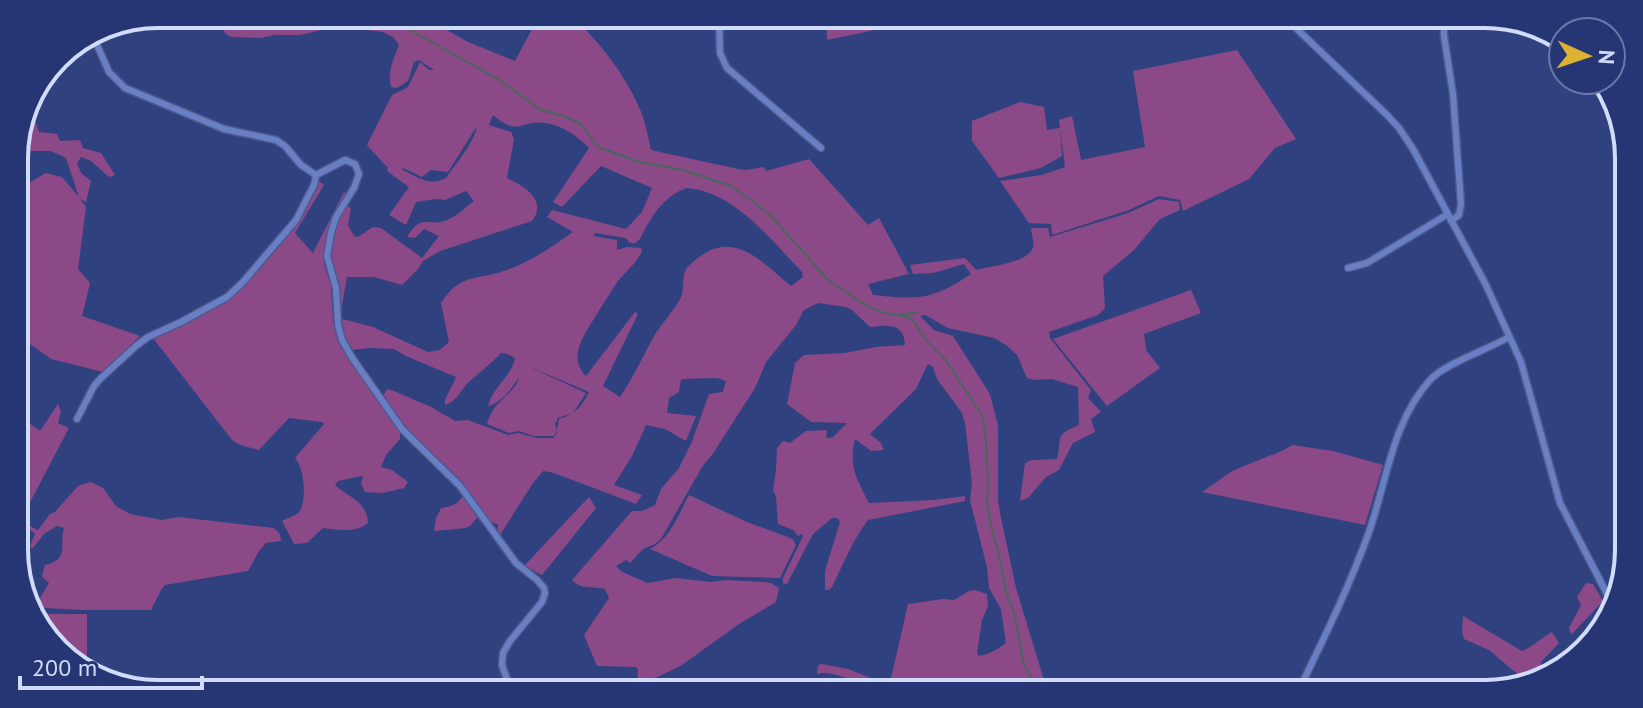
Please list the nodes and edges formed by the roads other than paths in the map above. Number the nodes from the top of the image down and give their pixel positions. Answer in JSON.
{"nodes":[{"id":1,"x":719,"y":28,"type":"edge"},
{"id":2,"x":1296,"y":28,"type":"edge"},
{"id":3,"x":1444,"y":28,"type":"edge"},
{"id":4,"x":97,"y":44,"type":"edge"},
{"id":5,"x":821,"y":148,"type":"dead end"},
{"id":6,"x":316,"y":175,"type":"junction"},
{"id":7,"x":1449,"y":218,"type":"junction"},
{"id":8,"x":1348,"y":268,"type":"dead end"},
{"id":9,"x":1509,"y":337,"type":"junction"},
{"id":10,"x":77,"y":419,"type":"dead end"},
{"id":11,"x":1607,"y":594,"type":"edge"},
{"id":12,"x":506,"y":680,"type":"edge"},
{"id":13,"x":1304,"y":680,"type":"edge"}],
"edges":[{"from":1,"to":5,"type":"street"},
{"from":2,"to":7,"type":"street"},
{"from":3,"to":7,"type":"street"},
{"from":4,"to":6,"type":"street"},
{"from":6,"to":10,"type":"street"},
{"from":6,"to":12,"type":"street"},
{"from":7,"to":8,"type":"street"},
{"from":7,"to":9,"type":"street"},
{"from":9,"to":11,"type":"street"},
{"from":9,"to":13,"type":"street"}]}
